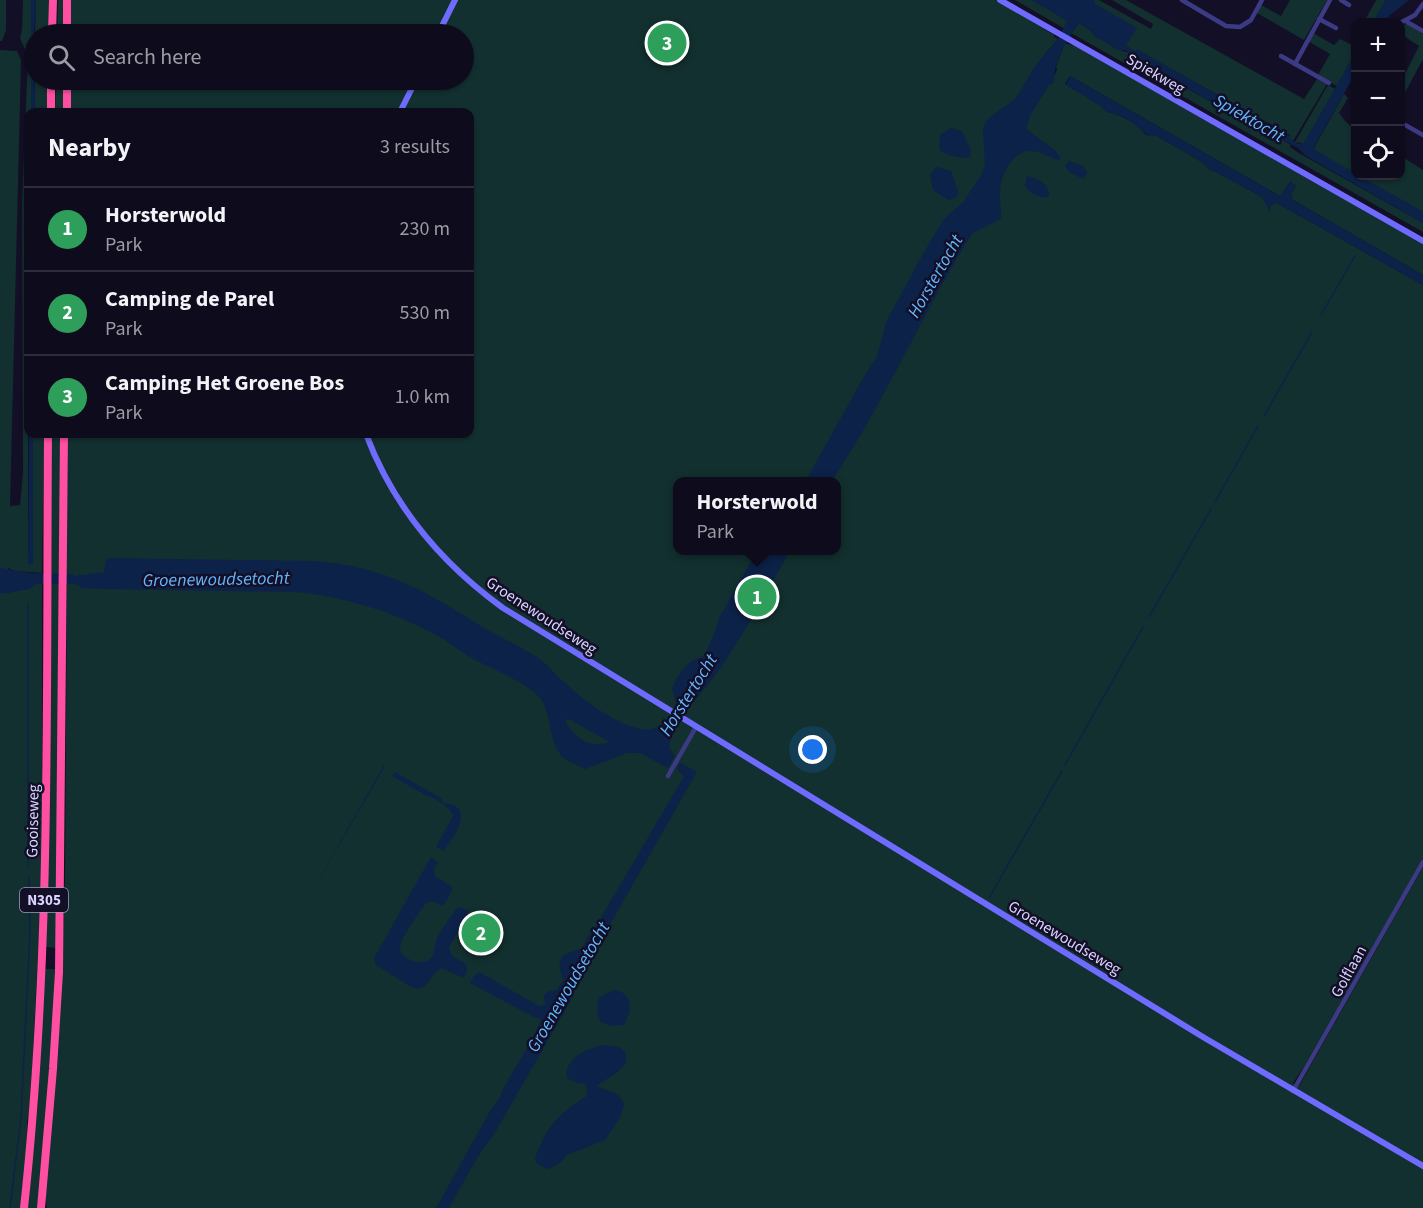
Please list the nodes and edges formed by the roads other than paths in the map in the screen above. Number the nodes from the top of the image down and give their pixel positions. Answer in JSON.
{"nodes":[{"id":1,"x":53,"y":0,"type":"edge"},
{"id":2,"x":67,"y":0,"type":"edge"},
{"id":3,"x":455,"y":0,"type":"edge"},
{"id":4,"x":1000,"y":0,"type":"edge"},
{"id":5,"x":1182,"y":0,"type":"edge"},
{"id":6,"x":1262,"y":0,"type":"edge"},
{"id":7,"x":1330,"y":0,"type":"edge"},
{"id":8,"x":1341,"y":0,"type":"edge"},
{"id":9,"x":1350,"y":5,"type":"dead end"},
{"id":10,"x":1422,"y":6,"type":"edge"},
{"id":11,"x":1319,"y":19,"type":"junction"},
{"id":12,"x":1405,"y":21,"type":"edge"},
{"id":13,"x":1405,"y":22,"type":"edge"},
{"id":14,"x":52,"y":24,"type":"edge"},
{"id":15,"x":67,"y":24,"type":"edge"},
{"id":16,"x":443,"y":24,"type":"edge"},
{"id":17,"x":1336,"y":28,"type":"dead end"},
{"id":18,"x":1423,"y":31,"type":"edge"},
{"id":19,"x":1281,"y":56,"type":"dead end"},
{"id":20,"x":1295,"y":64,"type":"junction"},
{"id":21,"x":1329,"y":83,"type":"dead end"},
{"id":22,"x":51,"y":90,"type":"edge"},
{"id":23,"x":67,"y":90,"type":"edge"},
{"id":24,"x":411,"y":90,"type":"edge"},
{"id":25,"x":51,"y":108,"type":"edge"},
{"id":26,"x":66,"y":108,"type":"edge"},
{"id":27,"x":402,"y":108,"type":"edge"},
{"id":28,"x":1405,"y":124,"type":"edge"},
{"id":29,"x":1423,"y":135,"type":"edge"},
{"id":30,"x":1423,"y":241,"type":"edge"},
{"id":31,"x":48,"y":438,"type":"edge"},
{"id":32,"x":64,"y":438,"type":"edge"},
{"id":33,"x":368,"y":438,"type":"edge"},
{"id":34,"x":696,"y":727,"type":"junction"},
{"id":35,"x":668,"y":776,"type":"dead end"},
{"id":36,"x":1423,"y":862,"type":"edge"},
{"id":37,"x":1293,"y":1091,"type":"junction"},
{"id":38,"x":1423,"y":1166,"type":"edge"},
{"id":39,"x":24,"y":1208,"type":"edge"},
{"id":40,"x":41,"y":1208,"type":"edge"}],
"edges":[{"from":1,"to":14,"type":"highway"},
{"from":2,"to":15,"type":"highway"},
{"from":3,"to":16,"type":"street"},
{"from":4,"to":30,"type":"street","name":"Spiekweg"},
{"from":5,"to":6,"type":"street"},
{"from":7,"to":11,"type":"street"},
{"from":8,"to":9,"type":"street"},
{"from":10,"to":12,"type":"street"},
{"from":11,"to":17,"type":"street"},
{"from":11,"to":20,"type":"street"},
{"from":13,"to":18,"type":"street"},
{"from":19,"to":20,"type":"street"},
{"from":20,"to":21,"type":"street"},
{"from":22,"to":25,"type":"highway"},
{"from":23,"to":26,"type":"highway"},
{"from":24,"to":27,"type":"street"},
{"from":28,"to":29,"type":"street"},
{"from":31,"to":39,"type":"highway","name":"Gooiseweg","number":"N305"},
{"from":32,"to":40,"type":"highway","name":"Gooiseweg","number":"N305"},
{"from":33,"to":34,"type":"street","name":"Groenewoudseweg"},
{"from":34,"to":35,"type":"street"},
{"from":34,"to":37,"type":"street","name":"Groenewoudseweg"},
{"from":36,"to":37,"type":"street","name":"Golflaan"},
{"from":37,"to":38,"type":"street","name":"Groenewoudseweg"}]}
